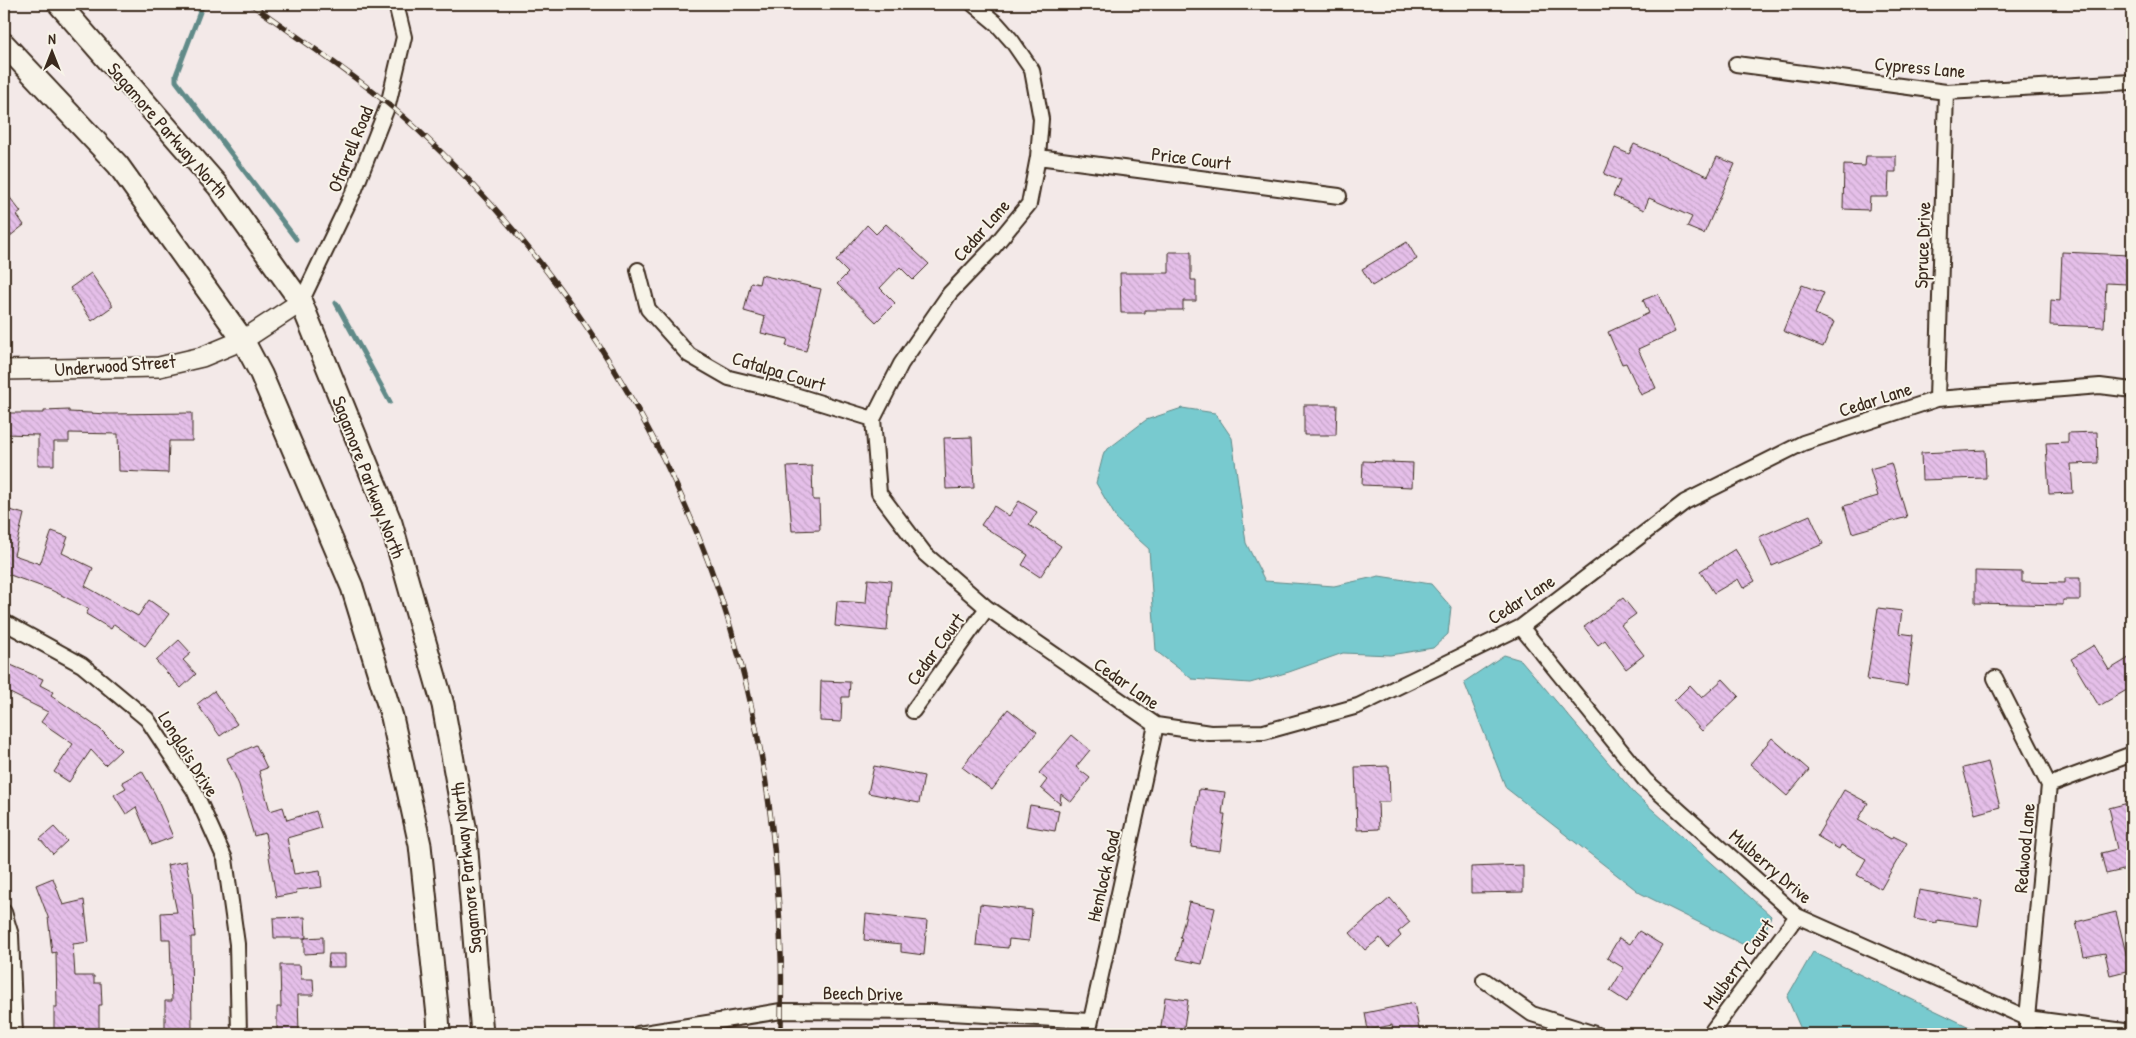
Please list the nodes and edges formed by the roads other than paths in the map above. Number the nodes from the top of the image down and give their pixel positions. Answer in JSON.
{"nodes":[{"id":1,"x":59,"y":4,"type":"edge"},
{"id":2,"x":396,"y":4,"type":"edge"},
{"id":3,"x":975,"y":4,"type":"edge"},
{"id":4,"x":4,"y":44,"type":"edge"},
{"id":5,"x":1736,"y":64,"type":"dead end"},
{"id":6,"x":2132,"y":82,"type":"edge"},
{"id":7,"x":1946,"y":92,"type":"junction"},
{"id":8,"x":1038,"y":157,"type":"junction"},
{"id":9,"x":1339,"y":196,"type":"dead end"},
{"id":10,"x":638,"y":270,"type":"dead end"},
{"id":11,"x":301,"y":302,"type":"junction"},
{"id":12,"x":243,"y":340,"type":"junction"},
{"id":13,"x":4,"y":370,"type":"edge"},
{"id":14,"x":2132,"y":390,"type":"edge"},
{"id":15,"x":1936,"y":399,"type":"junction"},
{"id":16,"x":873,"y":419,"type":"junction"},
{"id":17,"x":987,"y":608,"type":"junction"},
{"id":18,"x":4,"y":622,"type":"edge"},
{"id":19,"x":1520,"y":627,"type":"junction"},
{"id":20,"x":1995,"y":678,"type":"dead end"},
{"id":21,"x":913,"y":711,"type":"dead end"},
{"id":22,"x":1156,"y":725,"type":"junction"},
{"id":23,"x":2132,"y":754,"type":"edge"},
{"id":24,"x":2049,"y":785,"type":"junction"},
{"id":25,"x":4,"y":912,"type":"edge"},
{"id":26,"x":1797,"y":916,"type":"junction"},
{"id":27,"x":1484,"y":980,"type":"dead end"},
{"id":28,"x":2027,"y":1018,"type":"junction"},
{"id":29,"x":1088,"y":1027,"type":"edge"},
{"id":30,"x":2132,"y":1032,"type":"edge"},
{"id":31,"x":15,"y":1034,"type":"edge"},
{"id":32,"x":239,"y":1034,"type":"edge"},
{"id":33,"x":438,"y":1034,"type":"edge"},
{"id":34,"x":482,"y":1034,"type":"edge"},
{"id":35,"x":638,"y":1034,"type":"edge"},
{"id":36,"x":1594,"y":1034,"type":"edge"},
{"id":37,"x":1710,"y":1034,"type":"edge"},
{"id":38,"x":2027,"y":1034,"type":"edge"}],
"edges":[{"from":1,"to":11,"type":"main road","name":"Sagamore Parkway North"},
{"from":2,"to":11,"type":"street","name":"Ofarrell Road"},
{"from":3,"to":8,"type":"street","name":"Cedar Lane"},
{"from":4,"to":12,"type":"main road"},
{"from":5,"to":7,"type":"street","name":"Cypress Lane"},
{"from":6,"to":7,"type":"street","name":"Cypress Lane"},
{"from":7,"to":15,"type":"street","name":"Spruce Drive"},
{"from":8,"to":9,"type":"street","name":"Price Court"},
{"from":8,"to":16,"type":"street","name":"Cedar Lane"},
{"from":10,"to":16,"type":"street","name":"Catalpa Court"},
{"from":11,"to":12,"type":"street","name":"Underwood Street"},
{"from":11,"to":34,"type":"main road","name":"Sagamore Parkway North"},
{"from":12,"to":13,"type":"street","name":"Underwood Street"},
{"from":12,"to":33,"type":"main road"},
{"from":14,"to":15,"type":"street","name":"Cedar Lane"},
{"from":15,"to":19,"type":"street","name":"Cedar Lane"},
{"from":16,"to":17,"type":"street","name":"Cedar Lane"},
{"from":17,"to":21,"type":"street","name":"Cedar Court"},
{"from":17,"to":22,"type":"street","name":"Cedar Lane"},
{"from":18,"to":32,"type":"street","name":"Longlois Drive"},
{"from":19,"to":22,"type":"street","name":"Cedar Lane"},
{"from":19,"to":26,"type":"street","name":"Mulberry Drive"},
{"from":20,"to":24,"type":"street","name":"Redwood Lane"},
{"from":22,"to":29,"type":"street","name":"Hemlock Road"},
{"from":23,"to":24,"type":"street"},
{"from":24,"to":28,"type":"street","name":"Redwood Lane"},
{"from":25,"to":31,"type":"street"},
{"from":26,"to":28,"type":"street","name":"Mulberry Drive"},
{"from":26,"to":37,"type":"street","name":"Mulberry Court"},
{"from":27,"to":36,"type":"street"},
{"from":28,"to":30,"type":"street","name":"Mulberry Drive"},
{"from":28,"to":38,"type":"street","name":"Redwood Lane"},
{"from":29,"to":35,"type":"street","name":"Beech Drive"}]}
